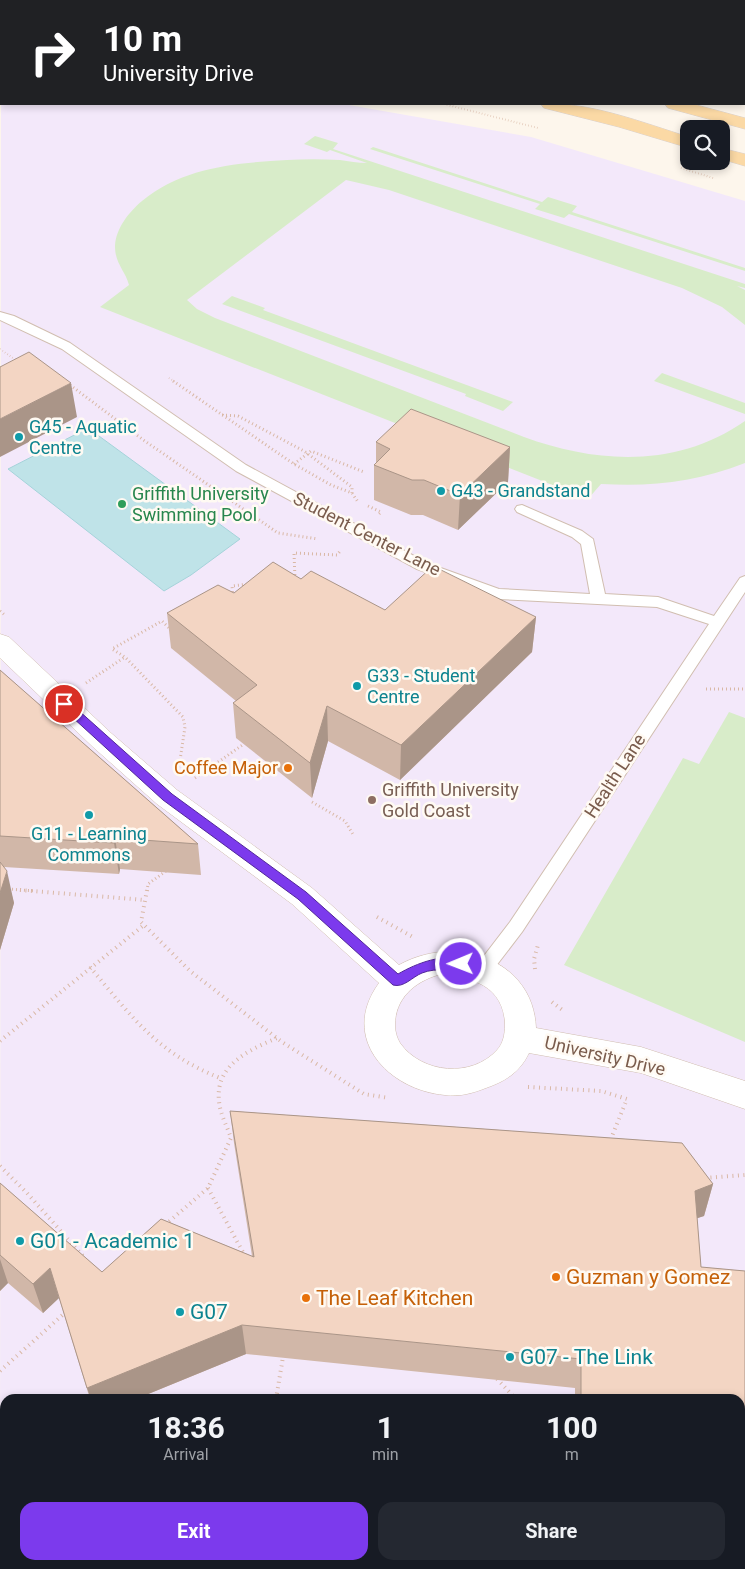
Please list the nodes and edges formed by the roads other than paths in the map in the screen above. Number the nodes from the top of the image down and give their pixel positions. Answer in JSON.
{"nodes":[{"id":1,"x":554,"y":105,"type":"edge"},
{"id":2,"x":678,"y":105,"type":"edge"},
{"id":3,"x":745,"y":124,"type":"edge"},
{"id":4,"x":680,"y":140,"type":"edge"},
{"id":5,"x":730,"y":156,"type":"edge"},
{"id":6,"x":745,"y":160,"type":"edge"},
{"id":7,"x":5,"y":317,"type":"edge"},
{"id":8,"x":522,"y":509,"type":"dead end"},
{"id":9,"x":745,"y":580,"type":"edge"},
{"id":10,"x":598,"y":598,"type":"junction"},
{"id":11,"x":718,"y":622,"type":"junction"},
{"id":12,"x":0,"y":643,"type":"edge"},
{"id":13,"x":483,"y":970,"type":"junction"},
{"id":14,"x":398,"y":981,"type":"junction"},
{"id":15,"x":520,"y":1038,"type":"junction"},
{"id":16,"x":745,"y":1096,"type":"edge"}],
"edges":[{"from":1,"to":4,"type":"main road"},
{"from":2,"to":3,"type":"main road"},
{"from":5,"to":6,"type":"main road"},
{"from":7,"to":10,"type":"lane","name":"Student Center Lane"},
{"from":8,"to":10,"type":"lane"},
{"from":9,"to":11,"type":"lane","name":"Health Lane"},
{"from":10,"to":11,"type":"lane","name":"Student Center Lane"},
{"from":11,"to":13,"type":"lane","name":"Health Lane"},
{"from":12,"to":14,"type":"street"},
{"from":13,"to":14,"type":"street"},
{"from":13,"to":15,"type":"street"},
{"from":14,"to":15,"type":"street"},
{"from":15,"to":16,"type":"street","name":"University Drive"}]}
